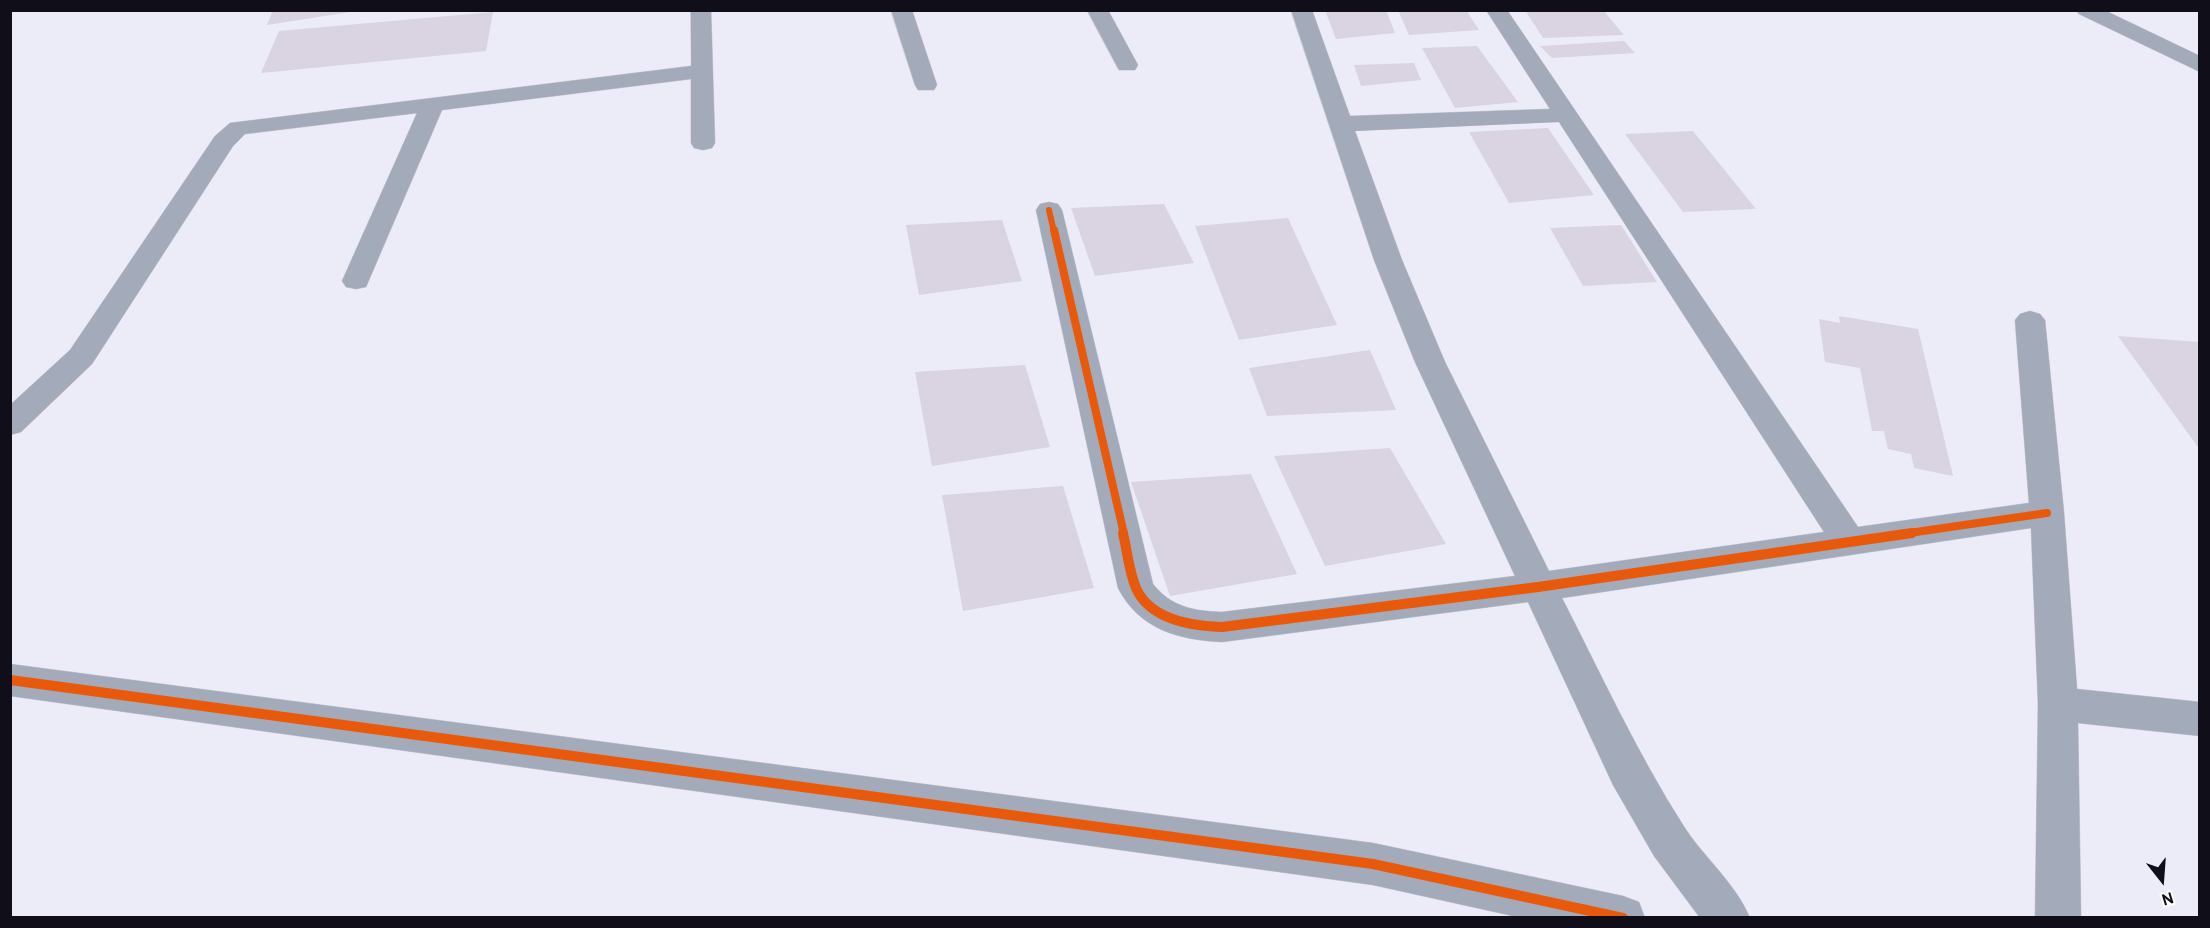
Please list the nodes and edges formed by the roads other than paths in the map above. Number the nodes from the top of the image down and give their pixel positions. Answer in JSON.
{"nodes":[{"id":1,"x":701,"y":10,"type":"edge"},
{"id":2,"x":901,"y":10,"type":"edge"},
{"id":3,"x":1097,"y":10,"type":"edge"},
{"id":4,"x":1301,"y":10,"type":"edge"},
{"id":5,"x":1496,"y":10,"type":"edge"},
{"id":6,"x":2086,"y":10,"type":"edge"},
{"id":7,"x":1127,"y":65,"type":"dead end"},
{"id":8,"x":2199,"y":65,"type":"edge"},
{"id":9,"x":702,"y":71,"type":"junction"},
{"id":10,"x":926,"y":85,"type":"dead end"},
{"id":11,"x":433,"y":103,"type":"junction"},
{"id":12,"x":1565,"y":115,"type":"junction"},
{"id":13,"x":1341,"y":124,"type":"junction"},
{"id":14,"x":703,"y":142,"type":"dead end"},
{"id":15,"x":1049,"y":210,"type":"dead end"},
{"id":16,"x":356,"y":281,"type":"dead end"},
{"id":17,"x":2030,"y":320,"type":"dead end"},
{"id":18,"x":10,"y":424,"type":"edge"},
{"id":19,"x":2047,"y":513,"type":"junction"},
{"id":20,"x":1850,"y":543,"type":"junction"},
{"id":21,"x":1538,"y":587,"type":"junction"},
{"id":22,"x":10,"y":680,"type":"edge"},
{"id":23,"x":2058,"y":704,"type":"junction"},
{"id":24,"x":2199,"y":719,"type":"edge"},
{"id":25,"x":1623,"y":918,"type":"edge"},
{"id":26,"x":1728,"y":918,"type":"edge"},
{"id":27,"x":2058,"y":918,"type":"edge"}],
"edges":[{"from":1,"to":9,"type":"street"},
{"from":2,"to":10,"type":"street"},
{"from":3,"to":7,"type":"street"},
{"from":4,"to":13,"type":"street"},
{"from":5,"to":12,"type":"street"},
{"from":6,"to":8,"type":"street"},
{"from":9,"to":11,"type":"street"},
{"from":9,"to":14,"type":"street"},
{"from":11,"to":16,"type":"street"},
{"from":11,"to":18,"type":"street"},
{"from":12,"to":13,"type":"street"},
{"from":12,"to":20,"type":"street"},
{"from":13,"to":21,"type":"street"},
{"from":15,"to":21,"type":"street"},
{"from":17,"to":19,"type":"street"},
{"from":19,"to":20,"type":"street"},
{"from":19,"to":23,"type":"street"},
{"from":20,"to":21,"type":"street"},
{"from":21,"to":26,"type":"street"},
{"from":22,"to":25,"type":"street"},
{"from":23,"to":24,"type":"street"},
{"from":23,"to":27,"type":"street"}]}
